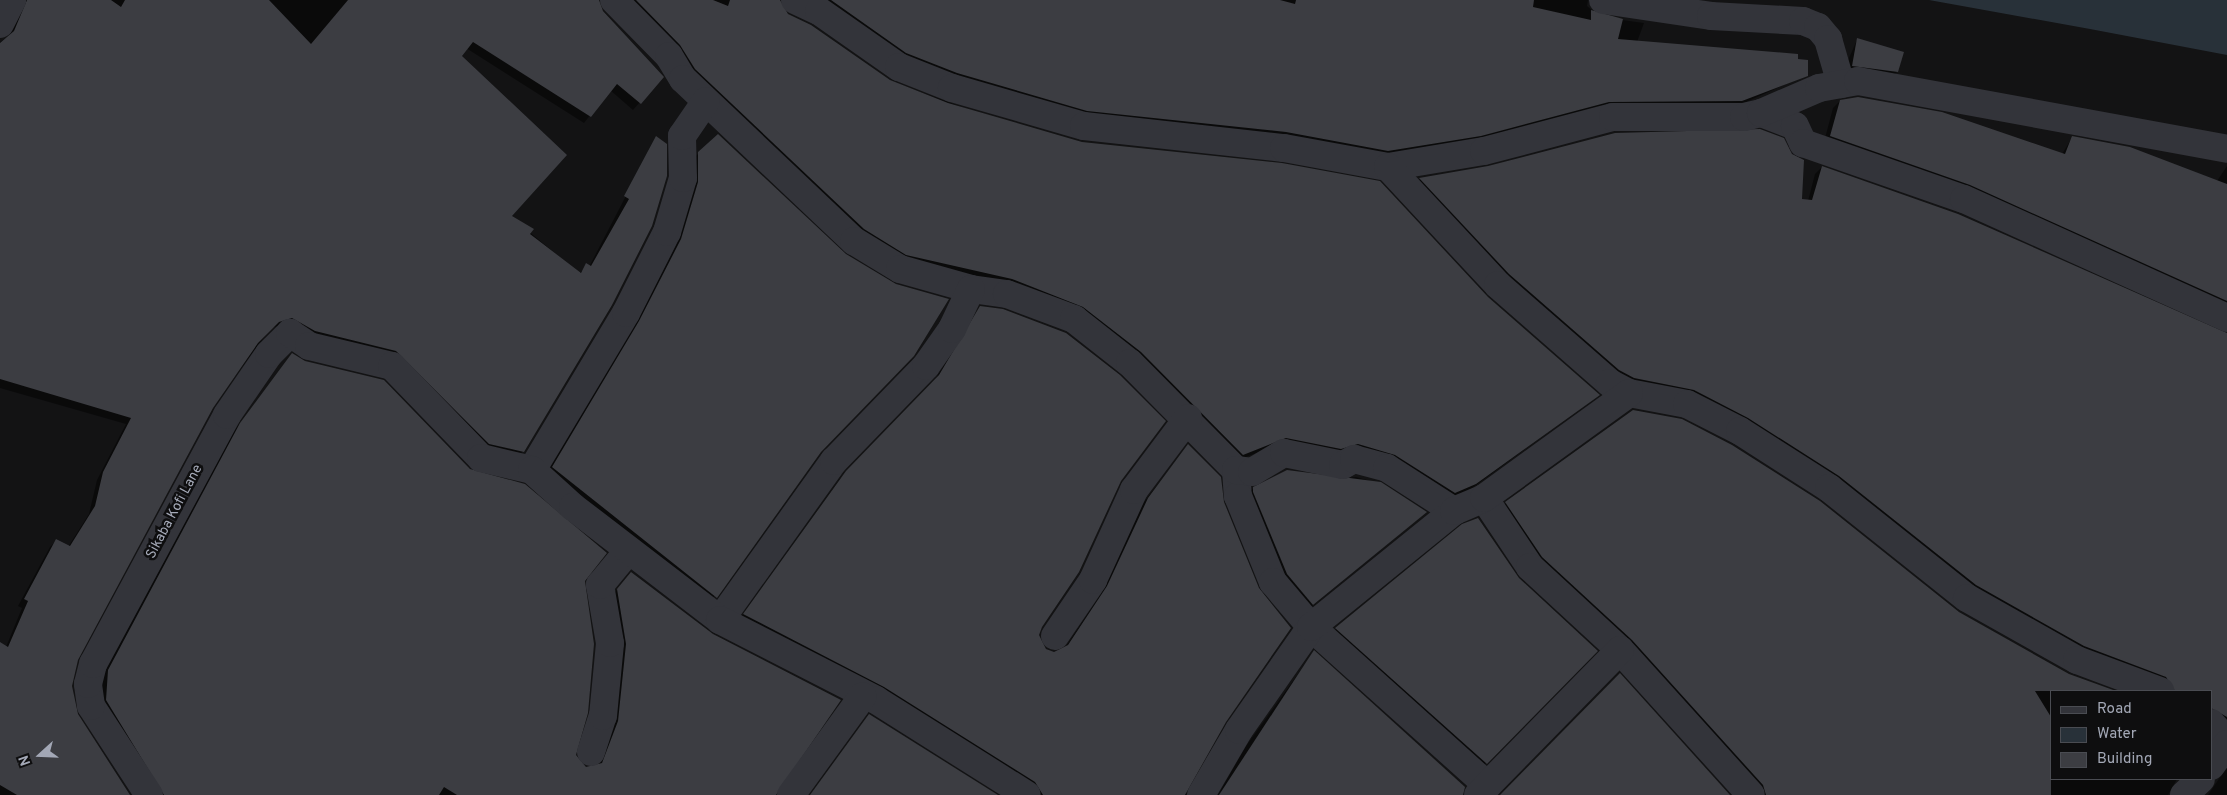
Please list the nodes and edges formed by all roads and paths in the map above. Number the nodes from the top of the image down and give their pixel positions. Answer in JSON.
{"nodes":[{"id":1,"x":12,"y":0,"type":"edge"},
{"id":2,"x":614,"y":0,"type":"edge"},
{"id":3,"x":795,"y":0,"type":"edge"},
{"id":4,"x":1603,"y":0,"type":"edge"},
{"id":5,"x":0,"y":24,"type":"edge"},
{"id":6,"x":1841,"y":84,"type":"junction"},
{"id":7,"x":706,"y":101,"type":"junction"},
{"id":8,"x":1762,"y":113,"type":"junction"},
{"id":9,"x":2227,"y":149,"type":"edge"},
{"id":10,"x":1388,"y":167,"type":"junction"},
{"id":11,"x":971,"y":289,"type":"junction"},
{"id":12,"x":2227,"y":318,"type":"edge"},
{"id":13,"x":1629,"y":393,"type":"junction"},
{"id":14,"x":1188,"y":418,"type":"junction"},
{"id":15,"x":532,"y":470,"type":"junction"},
{"id":16,"x":1236,"y":470,"type":"junction"},
{"id":17,"x":1484,"y":498,"type":"junction"},
{"id":18,"x":1454,"y":511,"type":"junction"},
{"id":19,"x":629,"y":550,"type":"junction"},
{"id":20,"x":720,"y":620,"type":"junction"},
{"id":21,"x":1311,"y":628,"type":"junction"},
{"id":22,"x":1055,"y":636,"type":"dead end"},
{"id":23,"x":1620,"y":650,"type":"junction"},
{"id":24,"x":2157,"y":690,"type":"edge"},
{"id":25,"x":863,"y":696,"type":"junction"},
{"id":26,"x":2212,"y":724,"type":"edge"},
{"id":27,"x":2227,"y":740,"type":"edge"},
{"id":28,"x":2227,"y":744,"type":"edge"},
{"id":29,"x":591,"y":752,"type":"dead end"},
{"id":30,"x":2212,"y":765,"type":"edge"},
{"id":31,"x":2200,"y":780,"type":"edge"},
{"id":32,"x":1483,"y":790,"type":"edge"},
{"id":33,"x":1208,"y":792,"type":"edge"},
{"id":34,"x":149,"y":795,"type":"edge"},
{"id":35,"x":791,"y":795,"type":"edge"},
{"id":36,"x":1027,"y":795,"type":"edge"},
{"id":37,"x":1751,"y":795,"type":"edge"},
{"id":38,"x":2184,"y":795,"type":"edge"}],
"edges":[{"from":1,"to":5,"type":"street"},
{"from":2,"to":7,"type":"street"},
{"from":3,"to":10,"type":"street"},
{"from":4,"to":6,"type":"street"},
{"from":6,"to":8,"type":"street"},
{"from":6,"to":9,"type":"street"},
{"from":7,"to":11,"type":"street"},
{"from":7,"to":15,"type":"street"},
{"from":8,"to":10,"type":"street"},
{"from":8,"to":12,"type":"street"},
{"from":10,"to":13,"type":"street"},
{"from":11,"to":14,"type":"street"},
{"from":11,"to":20,"type":"street"},
{"from":13,"to":17,"type":"street"},
{"from":13,"to":24,"type":"street"},
{"from":14,"to":16,"type":"street"},
{"from":14,"to":22,"type":"street"},
{"from":15,"to":19,"type":"street"},
{"from":15,"to":34,"type":"street","name":"Sikaba Kofi Lane"},
{"from":16,"to":18,"type":"street"},
{"from":16,"to":21,"type":"street"},
{"from":17,"to":18,"type":"street"},
{"from":17,"to":23,"type":"street"},
{"from":18,"to":21,"type":"street"},
{"from":19,"to":20,"type":"street"},
{"from":19,"to":29,"type":"street"},
{"from":20,"to":25,"type":"street"},
{"from":21,"to":32,"type":"street"},
{"from":21,"to":33,"type":"street"},
{"from":23,"to":32,"type":"street"},
{"from":23,"to":37,"type":"street"},
{"from":25,"to":35,"type":"street"},
{"from":25,"to":36,"type":"street"},
{"from":26,"to":27,"type":"street"},
{"from":28,"to":30,"type":"street"},
{"from":31,"to":38,"type":"street"}]}
